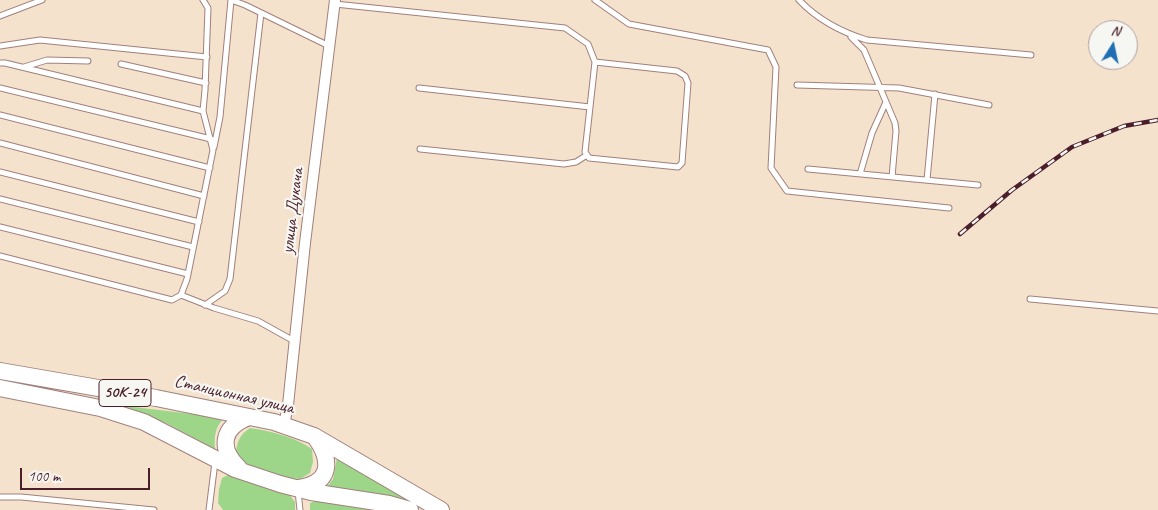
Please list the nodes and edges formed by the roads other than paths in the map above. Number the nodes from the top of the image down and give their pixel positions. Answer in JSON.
{"nodes":[{"id":1,"x":42,"y":0,"type":"edge"},
{"id":2,"x":203,"y":0,"type":"edge"},
{"id":3,"x":230,"y":0,"type":"edge"},
{"id":4,"x":595,"y":0,"type":"edge"},
{"id":5,"x":799,"y":0,"type":"edge"},
{"id":6,"x":335,"y":2,"type":"edge"},
{"id":7,"x":261,"y":13,"type":"junction"},
{"id":8,"x":0,"y":16,"type":"edge"},
{"id":9,"x":849,"y":35,"type":"junction"},
{"id":10,"x":0,"y":46,"type":"edge"},
{"id":11,"x":330,"y":46,"type":"junction"},
{"id":12,"x":1031,"y":55,"type":"dead end"},
{"id":13,"x":207,"y":57,"type":"junction"},
{"id":14,"x":88,"y":61,"type":"dead end"},
{"id":15,"x":596,"y":62,"type":"junction"},
{"id":16,"x":0,"y":63,"type":"edge"},
{"id":17,"x":121,"y":64,"type":"dead end"},
{"id":18,"x":23,"y":67,"type":"junction"},
{"id":19,"x":206,"y":83,"type":"junction"},
{"id":20,"x":797,"y":85,"type":"dead end"},
{"id":21,"x":879,"y":87,"type":"junction"},
{"id":22,"x":0,"y":88,"type":"edge"},
{"id":23,"x":419,"y":88,"type":"dead end"},
{"id":24,"x":935,"y":94,"type":"junction"},
{"id":25,"x":886,"y":102,"type":"junction"},
{"id":26,"x":989,"y":105,"type":"dead end"},
{"id":27,"x":590,"y":107,"type":"junction"},
{"id":28,"x":203,"y":111,"type":"junction"},
{"id":29,"x":0,"y":115,"type":"edge"},
{"id":30,"x":211,"y":139,"type":"junction"},
{"id":31,"x":0,"y":143,"type":"edge"},
{"id":32,"x":420,"y":149,"type":"dead end"},
{"id":33,"x":213,"y":150,"type":"junction"},
{"id":34,"x":587,"y":155,"type":"junction"},
{"id":35,"x":210,"y":168,"type":"junction"},
{"id":36,"x":808,"y":170,"type":"dead end"},
{"id":37,"x":0,"y":172,"type":"edge"},
{"id":38,"x":860,"y":174,"type":"junction"},
{"id":39,"x":892,"y":177,"type":"junction"},
{"id":40,"x":927,"y":180,"type":"junction"},
{"id":41,"x":978,"y":185,"type":"dead end"},
{"id":42,"x":204,"y":196,"type":"junction"},
{"id":43,"x":0,"y":199,"type":"edge"},
{"id":44,"x":949,"y":208,"type":"dead end"},
{"id":45,"x":199,"y":222,"type":"junction"},
{"id":46,"x":0,"y":226,"type":"edge"},
{"id":47,"x":193,"y":247,"type":"junction"},
{"id":48,"x":0,"y":256,"type":"edge"},
{"id":49,"x":188,"y":274,"type":"junction"},
{"id":50,"x":182,"y":295,"type":"junction"},
{"id":51,"x":1030,"y":299,"type":"dead end"},
{"id":52,"x":205,"y":305,"type":"junction"},
{"id":53,"x":1158,"y":311,"type":"edge"},
{"id":54,"x":296,"y":341,"type":"junction"},
{"id":55,"x":0,"y":371,"type":"edge"},
{"id":56,"x":0,"y":388,"type":"edge"},
{"id":57,"x":249,"y":417,"type":"junction"},
{"id":58,"x":284,"y":425,"type":"junction"},
{"id":59,"x":314,"y":436,"type":"junction"},
{"id":60,"x":216,"y":459,"type":"junction"},
{"id":61,"x":242,"y":471,"type":"junction"},
{"id":62,"x":297,"y":488,"type":"junction"},
{"id":63,"x":0,"y":497,"type":"edge"},
{"id":64,"x":154,"y":510,"type":"edge"},
{"id":65,"x":209,"y":510,"type":"edge"},
{"id":66,"x":300,"y":510,"type":"edge"},
{"id":67,"x":410,"y":510,"type":"edge"},
{"id":68,"x":441,"y":510,"type":"edge"}],
"edges":[{"from":1,"to":8,"type":"lane"},
{"from":2,"to":13,"type":"lane"},
{"from":3,"to":7,"type":"lane"},
{"from":3,"to":33,"type":"lane"},
{"from":4,"to":44,"type":"lane"},
{"from":5,"to":9,"type":"lane"},
{"from":6,"to":11,"type":"street","name":"улица Дукача"},
{"from":6,"to":15,"type":"lane"},
{"from":7,"to":11,"type":"lane"},
{"from":7,"to":52,"type":"lane"},
{"from":9,"to":12,"type":"lane"},
{"from":9,"to":21,"type":"lane"},
{"from":10,"to":13,"type":"lane"},
{"from":11,"to":54,"type":"street","name":"улица Дукача"},
{"from":13,"to":19,"type":"lane"},
{"from":14,"to":18,"type":"lane"},
{"from":15,"to":27,"type":"lane"},
{"from":15,"to":34,"type":"lane"},
{"from":16,"to":18,"type":"lane"},
{"from":17,"to":19,"type":"lane"},
{"from":18,"to":28,"type":"lane"},
{"from":19,"to":28,"type":"lane"},
{"from":20,"to":21,"type":"lane"},
{"from":21,"to":24,"type":"lane"},
{"from":21,"to":25,"type":"lane"},
{"from":22,"to":30,"type":"lane"},
{"from":23,"to":27,"type":"lane"},
{"from":24,"to":26,"type":"lane"},
{"from":24,"to":40,"type":"lane"},
{"from":25,"to":38,"type":"lane"},
{"from":25,"to":39,"type":"lane"},
{"from":27,"to":34,"type":"lane"},
{"from":28,"to":30,"type":"lane"},
{"from":29,"to":35,"type":"lane"},
{"from":30,"to":33,"type":"lane"},
{"from":31,"to":42,"type":"lane"},
{"from":32,"to":34,"type":"lane"},
{"from":33,"to":35,"type":"lane"},
{"from":35,"to":42,"type":"lane"},
{"from":36,"to":38,"type":"lane"},
{"from":37,"to":45,"type":"lane"},
{"from":38,"to":39,"type":"lane"},
{"from":39,"to":40,"type":"lane"},
{"from":40,"to":41,"type":"lane"},
{"from":42,"to":45,"type":"lane"},
{"from":43,"to":47,"type":"lane"},
{"from":45,"to":47,"type":"lane"},
{"from":46,"to":49,"type":"lane"},
{"from":47,"to":49,"type":"lane"},
{"from":48,"to":50,"type":"lane"},
{"from":49,"to":50,"type":"lane"},
{"from":50,"to":52,"type":"lane"},
{"from":51,"to":53,"type":"lane"},
{"from":52,"to":54,"type":"lane"},
{"from":54,"to":58,"type":"street","name":"улица Дукача"},
{"from":55,"to":57,"type":"main road","name":"Станционная улица","number":"50К-24"},
{"from":56,"to":60,"type":"main road","number":"50К-24"},
{"from":57,"to":58,"type":"main road","name":"Станционная улица","number":"50К-24"},
{"from":57,"to":61,"type":"main road"},
{"from":58,"to":59,"type":"main road","name":"Станционная улица","number":"50К-24"},
{"from":59,"to":62,"type":"main road"},
{"from":59,"to":68,"type":"main road","name":"Станционная улица","number":"50К-24"},
{"from":60,"to":61,"type":"main road","number":"50К-24"},
{"from":60,"to":65,"type":"lane"},
{"from":61,"to":62,"type":"main road","number":"50К-24"},
{"from":62,"to":66,"type":"lane"},
{"from":62,"to":67,"type":"main road","number":"50К-24"},
{"from":63,"to":64,"type":"lane"}]}
